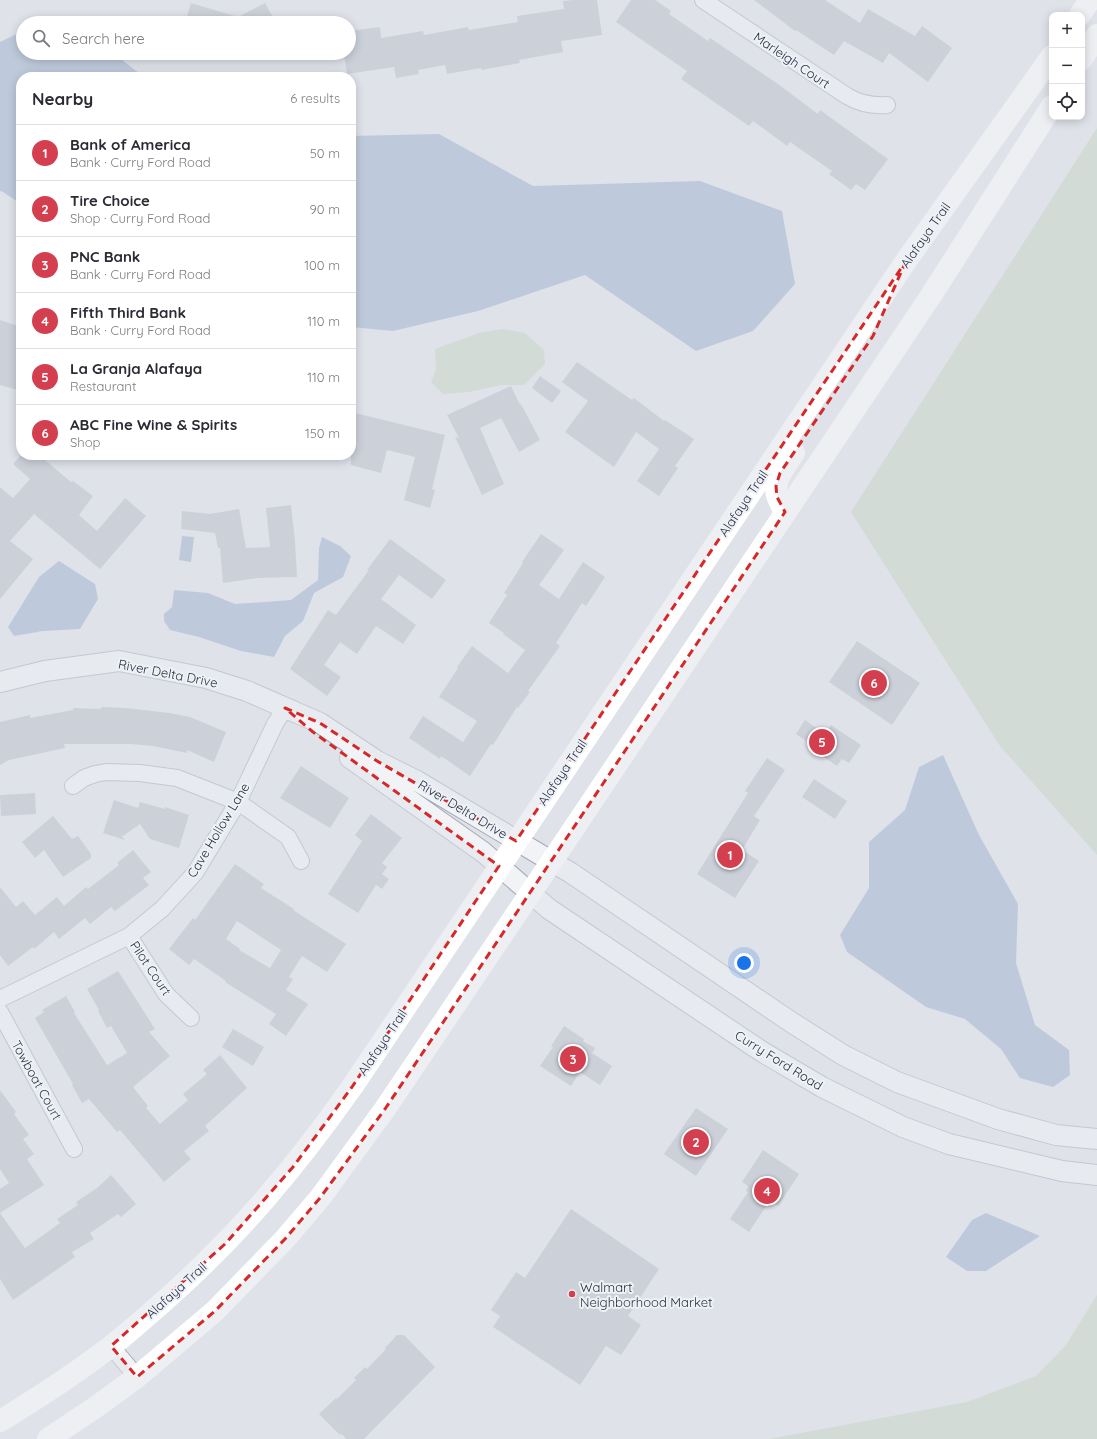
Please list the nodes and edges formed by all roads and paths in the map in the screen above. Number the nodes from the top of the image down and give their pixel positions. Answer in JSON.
{"nodes":[{"id":1,"x":703,"y":0,"type":"edge"},
{"id":2,"x":1090,"y":0,"type":"edge"},
{"id":3,"x":1082,"y":12,"type":"edge"},
{"id":4,"x":1097,"y":35,"type":"edge"},
{"id":5,"x":1085,"y":54,"type":"edge"},
{"id":6,"x":1049,"y":60,"type":"edge"},
{"id":7,"x":887,"y":105,"type":"dead end"},
{"id":8,"x":1049,"y":111,"type":"edge"},
{"id":9,"x":906,"y":261,"type":"junction"},
{"id":10,"x":785,"y":512,"type":"junction"},
{"id":11,"x":0,"y":682,"type":"edge"},
{"id":12,"x":285,"y":708,"type":"junction"},
{"id":13,"x":73,"y":786,"type":"dead end"},
{"id":14,"x":238,"y":802,"type":"junction"},
{"id":15,"x":516,"y":841,"type":"junction"},
{"id":16,"x":301,"y":861,"type":"dead end"},
{"id":17,"x":552,"y":861,"type":"junction"},
{"id":18,"x":499,"y":866,"type":"junction"},
{"id":19,"x":530,"y":893,"type":"junction"},
{"id":20,"x":129,"y":936,"type":"junction"},
{"id":21,"x":0,"y":999,"type":"edge"},
{"id":22,"x":0,"y":1012,"type":"edge"},
{"id":23,"x":191,"y":1018,"type":"dead end"},
{"id":24,"x":1097,"y":1140,"type":"edge"},
{"id":25,"x":74,"y":1149,"type":"dead end"},
{"id":26,"x":1097,"y":1175,"type":"edge"},
{"id":27,"x":111,"y":1346,"type":"junction"},
{"id":28,"x":136,"y":1377,"type":"junction"},
{"id":29,"x":0,"y":1421,"type":"edge"},
{"id":30,"x":48,"y":1439,"type":"edge"}],
"edges":[{"from":1,"to":7,"type":"street","name":"Marleigh Court"},
{"from":2,"to":3,"type":"main road"},
{"from":4,"to":5,"type":"main road"},
{"from":6,"to":9,"type":"main road","name":"Alafaya Trail"},
{"from":8,"to":10,"type":"main road"},
{"from":9,"to":10,"type":"main road"},
{"from":9,"to":15,"type":"main road","name":"Alafaya Trail"},
{"from":10,"to":17,"type":"main road"},
{"from":11,"to":12,"type":"street","name":"River Delta Drive"},
{"from":12,"to":14,"type":"street","name":"Cave Hollow Lane"},
{"from":12,"to":15,"type":"street","name":"River Delta Drive"},
{"from":12,"to":18,"type":"street","name":"River Delta Drive"},
{"from":13,"to":14,"type":"street"},
{"from":14,"to":16,"type":"street"},
{"from":14,"to":20,"type":"street","name":"Cave Hollow Lane"},
{"from":15,"to":17,"type":"street"},
{"from":15,"to":18,"type":"main road","name":"Alafaya Trail"},
{"from":17,"to":19,"type":"main road"},
{"from":17,"to":24,"type":"street"},
{"from":18,"to":19,"type":"street","name":"Curry Ford Road"},
{"from":18,"to":27,"type":"main road","name":"Alafaya Trail"},
{"from":19,"to":26,"type":"street","name":"Curry Ford Road"},
{"from":19,"to":28,"type":"main road"},
{"from":20,"to":21,"type":"street","name":"Cave Hollow Lane"},
{"from":20,"to":23,"type":"street","name":"Pilot Court"},
{"from":22,"to":25,"type":"street","name":"Towboat Court"},
{"from":27,"to":28,"type":"street"},
{"from":27,"to":29,"type":"main road","name":"Alafaya Trail"},
{"from":28,"to":30,"type":"main road"}]}
